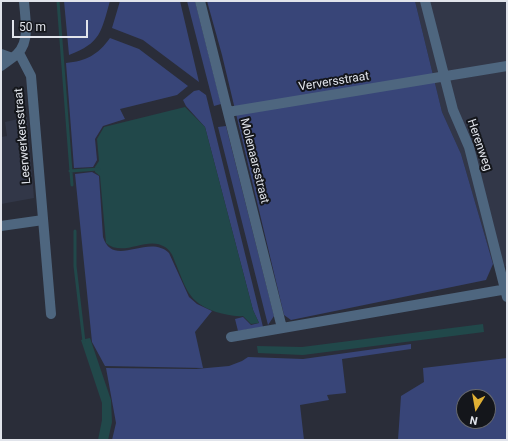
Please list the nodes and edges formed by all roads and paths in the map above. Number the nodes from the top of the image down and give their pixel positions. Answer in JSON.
{"nodes":[{"id":1,"x":24,"y":1,"type":"edge"},
{"id":2,"x":200,"y":1,"type":"edge"},
{"id":3,"x":425,"y":1,"type":"edge"},
{"id":4,"x":1,"y":54,"type":"edge"},
{"id":5,"x":16,"y":55,"type":"junction"},
{"id":6,"x":1,"y":66,"type":"edge"},
{"id":7,"x":507,"y":66,"type":"edge"},
{"id":8,"x":444,"y":77,"type":"junction"},
{"id":9,"x":228,"y":112,"type":"junction"},
{"id":10,"x":43,"y":220,"type":"junction"},
{"id":11,"x":1,"y":226,"type":"edge"},
{"id":12,"x":507,"y":292,"type":"edge"},
{"id":13,"x":51,"y":314,"type":"dead end"},
{"id":14,"x":282,"y":328,"type":"junction"},
{"id":15,"x":231,"y":337,"type":"dead end"}],
"edges":[{"from":1,"to":5,"type":"street"},
{"from":2,"to":9,"type":"street","name":"Molenaarsstraat"},
{"from":3,"to":8,"type":"street","name":"Herenweg"},
{"from":4,"to":5,"type":"street"},
{"from":5,"to":6,"type":"street"},
{"from":5,"to":10,"type":"street","name":"Leerwerkersstraat"},
{"from":7,"to":8,"type":"street","name":"Verversstraat"},
{"from":8,"to":9,"type":"street","name":"Verversstraat"},
{"from":8,"to":12,"type":"street","name":"Herenweg"},
{"from":9,"to":14,"type":"street","name":"Molenaarsstraat"},
{"from":10,"to":11,"type":"street"},
{"from":10,"to":13,"type":"street","name":"Leerwerkersstraat"},
{"from":12,"to":14,"type":"street"},
{"from":14,"to":15,"type":"street"}]}
